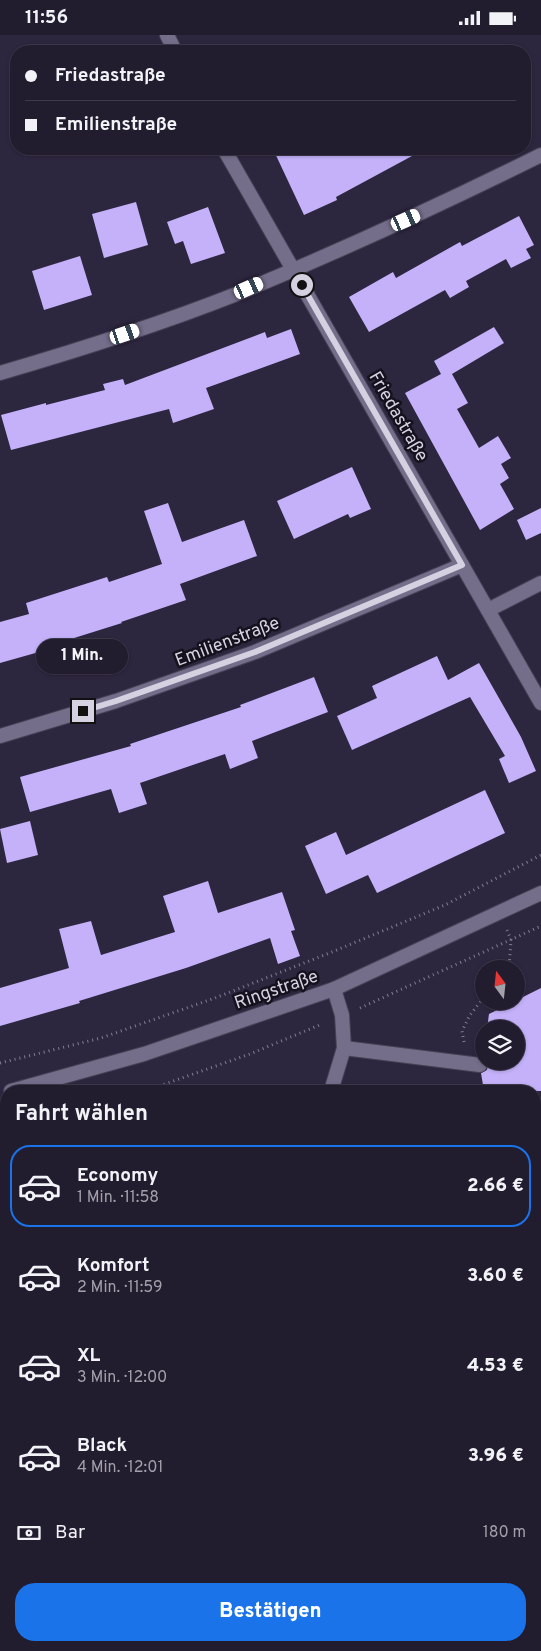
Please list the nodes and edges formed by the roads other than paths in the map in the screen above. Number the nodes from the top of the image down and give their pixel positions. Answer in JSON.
{"nodes":[{"id":1,"x":227,"y":155,"type":"edge"},
{"id":2,"x":541,"y":155,"type":"edge"},
{"id":3,"x":293,"y":269,"type":"junction"},
{"id":4,"x":0,"y":373,"type":"edge"},
{"id":5,"x":462,"y":565,"type":"junction"},
{"id":6,"x":541,"y":583,"type":"edge"},
{"id":7,"x":488,"y":610,"type":"junction"},
{"id":8,"x":541,"y":703,"type":"edge"},
{"id":9,"x":0,"y":736,"type":"edge"},
{"id":10,"x":541,"y":893,"type":"edge"},
{"id":11,"x":334,"y":989,"type":"junction"},
{"id":12,"x":344,"y":1047,"type":"junction"},
{"id":13,"x":474,"y":1064,"type":"road end"},
{"id":14,"x":33,"y":1085,"type":"edge"},
{"id":15,"x":334,"y":1085,"type":"edge"}],
"edges":[{"from":1,"to":3,"type":"street","name":"Friedastraße"},
{"from":2,"to":3,"type":"street"},
{"from":3,"to":4,"type":"street"},
{"from":3,"to":5,"type":"street","name":"Friedastraße"},
{"from":5,"to":7,"type":"street","name":"Friedastraße"},
{"from":5,"to":9,"type":"street","name":"Emilienstraße"},
{"from":6,"to":7,"type":"street"},
{"from":7,"to":8,"type":"street","name":"Friedastraße"},
{"from":10,"to":11,"type":"street","name":"Ringstraße"},
{"from":11,"to":12,"type":"street"},
{"from":11,"to":14,"type":"street","name":"Ringstraße"},
{"from":12,"to":13,"type":"street"},
{"from":12,"to":15,"type":"street"}]}
